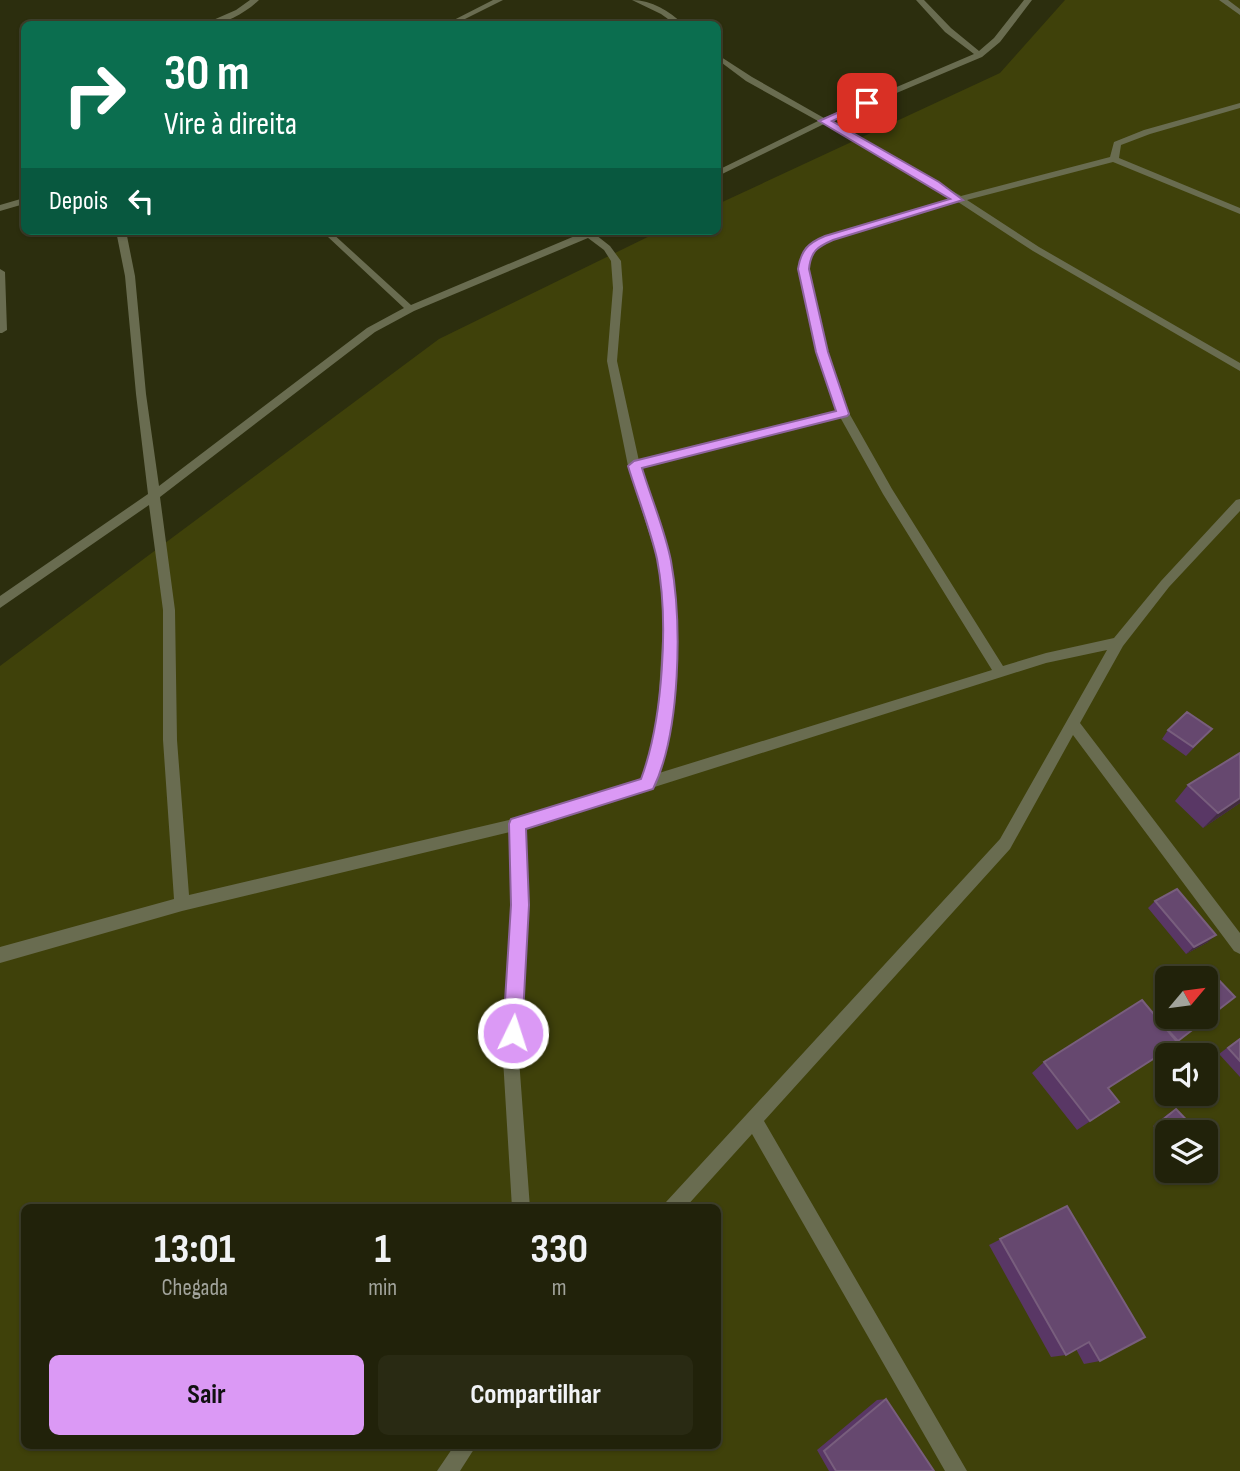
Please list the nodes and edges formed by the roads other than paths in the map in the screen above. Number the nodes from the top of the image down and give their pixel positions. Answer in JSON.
{"nodes":[{"id":1,"x":255,"y":0,"type":"edge"},
{"id":2,"x":499,"y":0,"type":"edge"},
{"id":3,"x":636,"y":0,"type":"edge"},
{"id":4,"x":920,"y":0,"type":"edge"},
{"id":5,"x":1028,"y":0,"type":"edge"},
{"id":6,"x":1223,"y":0,"type":"edge"},
{"id":7,"x":1240,"y":13,"type":"edge"},
{"id":8,"x":216,"y":21,"type":"edge"},
{"id":9,"x":456,"y":21,"type":"edge"},
{"id":10,"x":675,"y":21,"type":"edge"},
{"id":11,"x":979,"y":55,"type":"junction"},
{"id":12,"x":721,"y":59,"type":"edge"},
{"id":13,"x":1240,"y":106,"type":"edge"},
{"id":14,"x":824,"y":121,"type":"junction"},
{"id":15,"x":1114,"y":159,"type":"junction"},
{"id":16,"x":721,"y":172,"type":"edge"},
{"id":17,"x":958,"y":200,"type":"junction"},
{"id":18,"x":21,"y":202,"type":"edge"},
{"id":19,"x":0,"y":208,"type":"edge"},
{"id":20,"x":1240,"y":211,"type":"edge"},
{"id":21,"x":122,"y":235,"type":"edge"},
{"id":22,"x":331,"y":235,"type":"dead end"},
{"id":23,"x":583,"y":235,"type":"edge"},
{"id":24,"x":593,"y":235,"type":"edge"},
{"id":25,"x":0,"y":272,"type":"edge"},
{"id":26,"x":410,"y":309,"type":"junction"},
{"id":27,"x":2,"y":330,"type":"dead end"},
{"id":28,"x":1240,"y":368,"type":"edge"},
{"id":29,"x":843,"y":414,"type":"junction"},
{"id":30,"x":634,"y":466,"type":"junction"},
{"id":31,"x":154,"y":496,"type":"junction"},
{"id":32,"x":1240,"y":503,"type":"edge"},
{"id":33,"x":0,"y":603,"type":"edge"},
{"id":34,"x":1118,"y":642,"type":"junction"},
{"id":35,"x":1000,"y":672,"type":"junction"},
{"id":36,"x":1072,"y":723,"type":"junction"},
{"id":37,"x":648,"y":784,"type":"junction"},
{"id":38,"x":517,"y":824,"type":"junction"},
{"id":39,"x":182,"y":904,"type":"junction"},
{"id":40,"x":1240,"y":946,"type":"edge"},
{"id":41,"x":0,"y":955,"type":"edge"},
{"id":42,"x":753,"y":1119,"type":"junction"},
{"id":43,"x":521,"y":1204,"type":"edge"},
{"id":44,"x":675,"y":1204,"type":"edge"},
{"id":45,"x":464,"y":1449,"type":"edge"},
{"id":46,"x":447,"y":1471,"type":"edge"},
{"id":47,"x":957,"y":1471,"type":"edge"}],
"edges":[{"from":1,"to":8,"type":"street"},
{"from":2,"to":9,"type":"street"},
{"from":3,"to":10,"type":"street"},
{"from":4,"to":11,"type":"street"},
{"from":5,"to":11,"type":"street"},
{"from":6,"to":7,"type":"street"},
{"from":11,"to":14,"type":"street"},
{"from":12,"to":14,"type":"street"},
{"from":13,"to":15,"type":"street"},
{"from":14,"to":16,"type":"street"},
{"from":14,"to":17,"type":"street"},
{"from":15,"to":17,"type":"street"},
{"from":15,"to":20,"type":"street"},
{"from":17,"to":28,"type":"street"},
{"from":17,"to":29,"type":"street"},
{"from":18,"to":19,"type":"street"},
{"from":21,"to":31,"type":"street"},
{"from":22,"to":26,"type":"street"},
{"from":23,"to":26,"type":"street"},
{"from":24,"to":30,"type":"street"},
{"from":25,"to":27,"type":"street"},
{"from":26,"to":31,"type":"street"},
{"from":29,"to":30,"type":"street"},
{"from":29,"to":35,"type":"street"},
{"from":30,"to":37,"type":"street"},
{"from":31,"to":33,"type":"street"},
{"from":31,"to":39,"type":"street"},
{"from":32,"to":34,"type":"street"},
{"from":34,"to":35,"type":"street"},
{"from":34,"to":36,"type":"street"},
{"from":35,"to":37,"type":"street"},
{"from":36,"to":40,"type":"street"},
{"from":36,"to":42,"type":"street"},
{"from":37,"to":38,"type":"street"},
{"from":38,"to":39,"type":"street"},
{"from":38,"to":43,"type":"street"},
{"from":39,"to":41,"type":"street"},
{"from":42,"to":44,"type":"street"},
{"from":42,"to":47,"type":"street"},
{"from":45,"to":46,"type":"street"}]}
